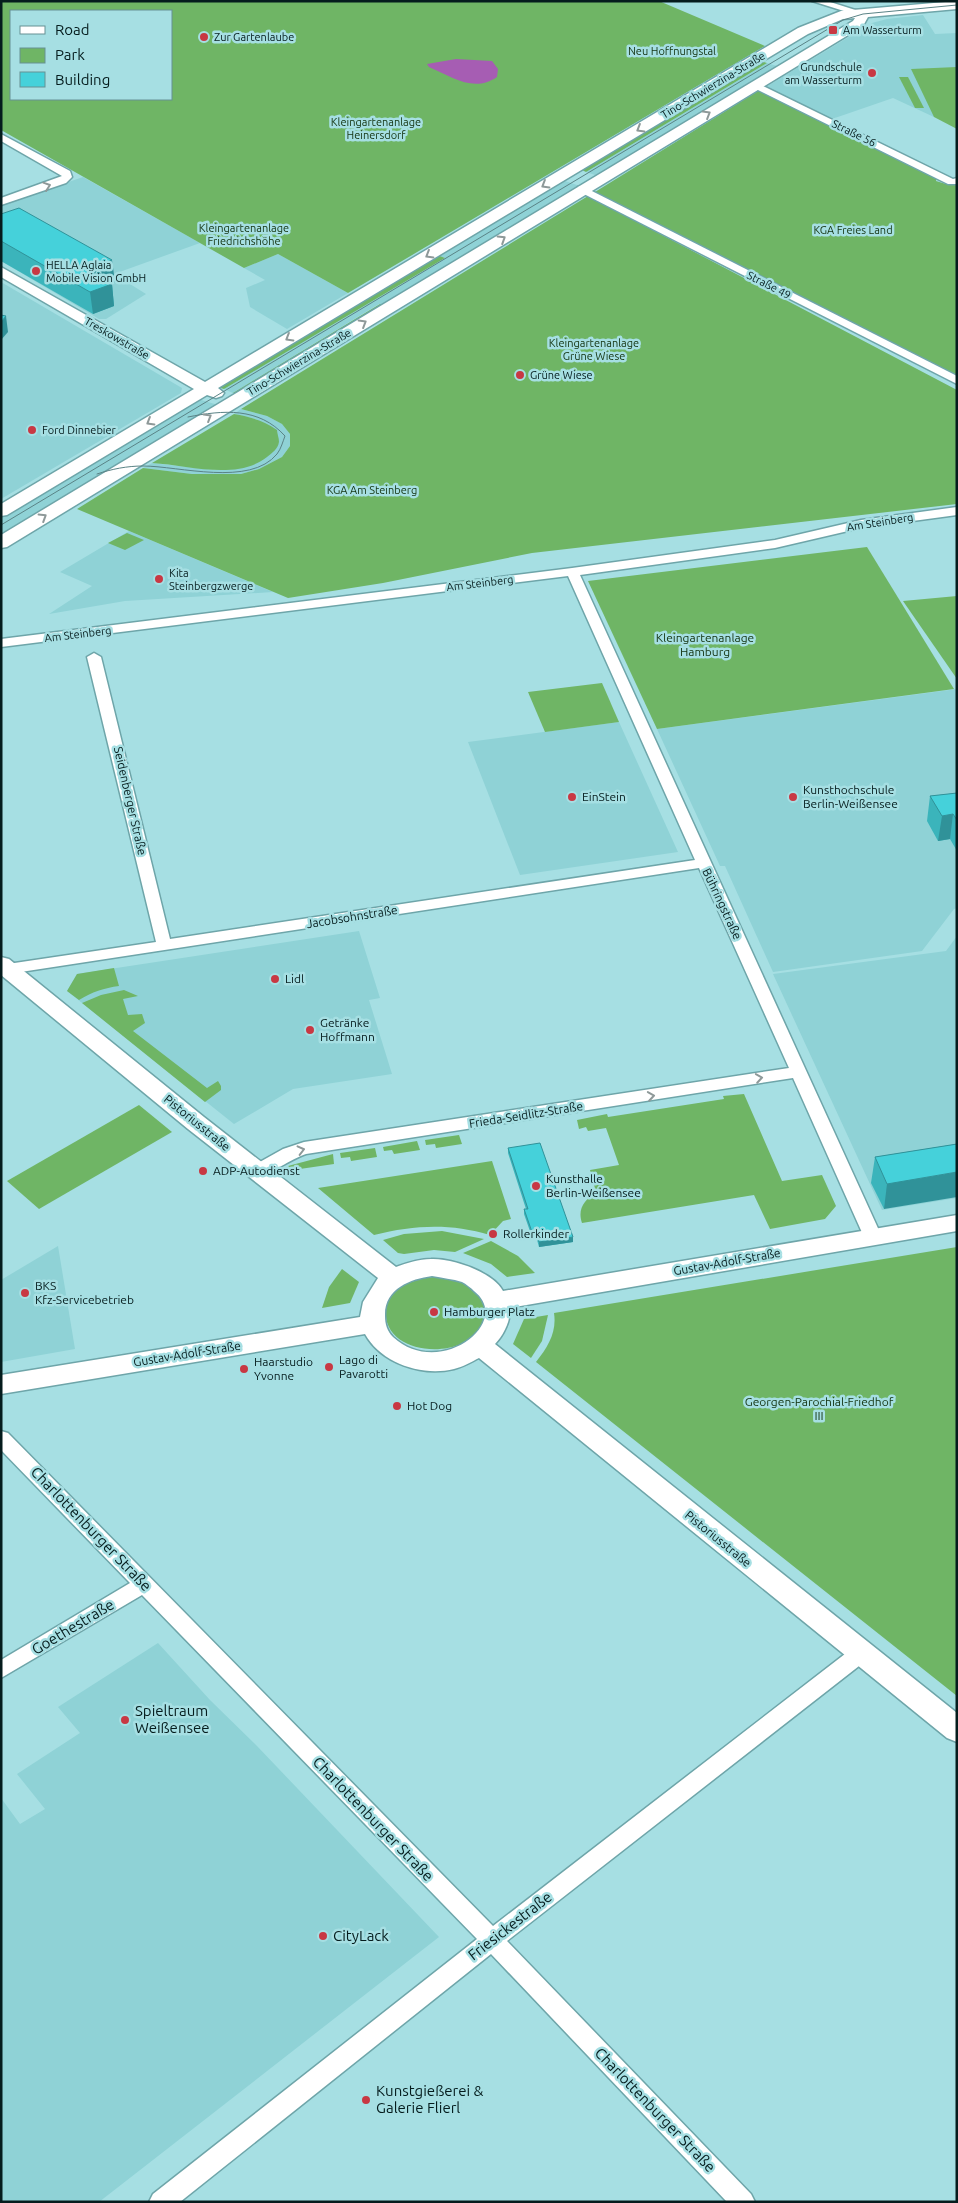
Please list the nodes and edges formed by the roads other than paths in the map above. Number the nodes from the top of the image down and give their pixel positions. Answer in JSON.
{"nodes":[{"id":1,"x":816,"y":1,"type":"edge"},
{"id":2,"x":957,"y":5,"type":"edge"},
{"id":3,"x":860,"y":8,"type":"edge"},
{"id":4,"x":844,"y":9,"type":"junction"},
{"id":5,"x":755,"y":85,"type":"junction"},
{"id":6,"x":1,"y":137,"type":"edge"},
{"id":7,"x":568,"y":171,"type":"junction"},
{"id":8,"x":954,"y":182,"type":"edge"},
{"id":9,"x":589,"y":185,"type":"junction"},
{"id":10,"x":1,"y":202,"type":"edge"},
{"id":11,"x":1,"y":271,"type":"edge"},
{"id":12,"x":957,"y":382,"type":"edge"},
{"id":13,"x":204,"y":388,"type":"junction"},
{"id":14,"x":235,"y":400,"type":"junction"},
{"id":15,"x":1,"y":511,"type":"edge"},
{"id":16,"x":957,"y":511,"type":"edge"},
{"id":17,"x":1,"y":543,"type":"edge"},
{"id":18,"x":572,"y":572,"type":"junction"},
{"id":19,"x":1,"y":643,"type":"edge"},
{"id":20,"x":94,"y":657,"type":"dead end"},
{"id":21,"x":704,"y":863,"type":"junction"},
{"id":22,"x":164,"y":945,"type":"junction"},
{"id":23,"x":3,"y":968,"type":"edge"},
{"id":24,"x":798,"y":1072,"type":"junction"},
{"id":25,"x":257,"y":1171,"type":"junction"},
{"id":26,"x":957,"y":1223,"type":"edge"},
{"id":27,"x":873,"y":1237,"type":"junction"},
{"id":28,"x":394,"y":1278,"type":"junction"},
{"id":29,"x":496,"y":1301,"type":"junction"},
{"id":30,"x":372,"y":1324,"type":"junction"},
{"id":31,"x":481,"y":1346,"type":"junction"},
{"id":32,"x":1,"y":1385,"type":"edge"},
{"id":33,"x":1,"y":1438,"type":"edge"},
{"id":34,"x":144,"y":1584,"type":"junction"},
{"id":35,"x":860,"y":1653,"type":"junction"},
{"id":36,"x":1,"y":1670,"type":"edge"},
{"id":37,"x":957,"y":1730,"type":"edge"},
{"id":38,"x":492,"y":1940,"type":"junction"},
{"id":39,"x":161,"y":2202,"type":"edge"},
{"id":40,"x":744,"y":2202,"type":"edge"}],
"edges":[{"from":1,"to":4,"type":"street"},
{"from":2,"to":3,"type":"main road","name":"Tino-Schwierzina-Straße"},
{"from":3,"to":4,"type":"street"},
{"from":3,"to":4,"type":"street"},
{"from":3,"to":5,"type":"main road","name":"Tino-Schwierzina-Straße"},
{"from":3,"to":7,"type":"main road","name":"Tino-Schwierzina-Straße","one_way":true},
{"from":5,"to":8,"type":"street","name":"Straße 56"},
{"from":9,"to":5,"type":"main road","name":"Tino-Schwierzina-Straße","one_way":true},
{"from":10,"to":6,"type":"street","one_way":true},
{"from":7,"to":9,"type":"main road"},
{"from":7,"to":13,"type":"main road","name":"Tino-Schwierzina-Straße","one_way":true},
{"from":9,"to":12,"type":"street","name":"Straße 49"},
{"from":14,"to":9,"type":"main road","name":"Tino-Schwierzina-Straße","one_way":true},
{"from":11,"to":13,"type":"main road","name":"Treskowstraße"},
{"from":13,"to":14,"type":"main road","name":"Treskowstraße"},
{"from":13,"to":15,"type":"main road","name":"Tino-Schwierzina-Straße","one_way":true},
{"from":17,"to":14,"type":"main road","name":"Tino-Schwierzina-Straße","one_way":true},
{"from":16,"to":18,"type":"street","name":"Am Steinberg"},
{"from":18,"to":19,"type":"street","name":"Am Steinberg"},
{"from":18,"to":21,"type":"street","name":"Bühringstraße"},
{"from":20,"to":22,"type":"street","name":"Seidenberger Straße"},
{"from":21,"to":22,"type":"street","name":"Jacobsohnstraße"},
{"from":21,"to":24,"type":"street","name":"Bühringstraße"},
{"from":22,"to":23,"type":"street","name":"Jacobsohnstraße"},
{"from":23,"to":25,"type":"main road","name":"Pistoriusstraße"},
{"from":25,"to":24,"type":"street","name":"Frieda-Seidlitz-Straße","one_way":true},
{"from":24,"to":27,"type":"street","name":"Bühringstraße"},
{"from":25,"to":28,"type":"main road","name":"Pistoriusstraße"},
{"from":26,"to":27,"type":"main road","name":"Gustav-Adolf-Straße"},
{"from":27,"to":29,"type":"main road","name":"Gustav-Adolf-Straße"},
{"from":28,"to":29,"type":"main road"},
{"from":28,"to":30,"type":"main road"},
{"from":29,"to":31,"type":"main road"},
{"from":30,"to":31,"type":"main road"},
{"from":30,"to":32,"type":"main road","name":"Gustav-Adolf-Straße"},
{"from":31,"to":35,"type":"main road","name":"Pistoriusstraße"},
{"from":33,"to":34,"type":"street","name":"Charlottenburger Straße"},
{"from":34,"to":36,"type":"street","name":"Goethestraße"},
{"from":34,"to":38,"type":"street","name":"Charlottenburger Straße"},
{"from":35,"to":37,"type":"main road","name":"Pistoriusstraße"},
{"from":35,"to":38,"type":"street","name":"Friesickestraße"},
{"from":38,"to":39,"type":"street","name":"Friesickestraße"},
{"from":38,"to":40,"type":"street","name":"Charlottenburger Straße"}]}
